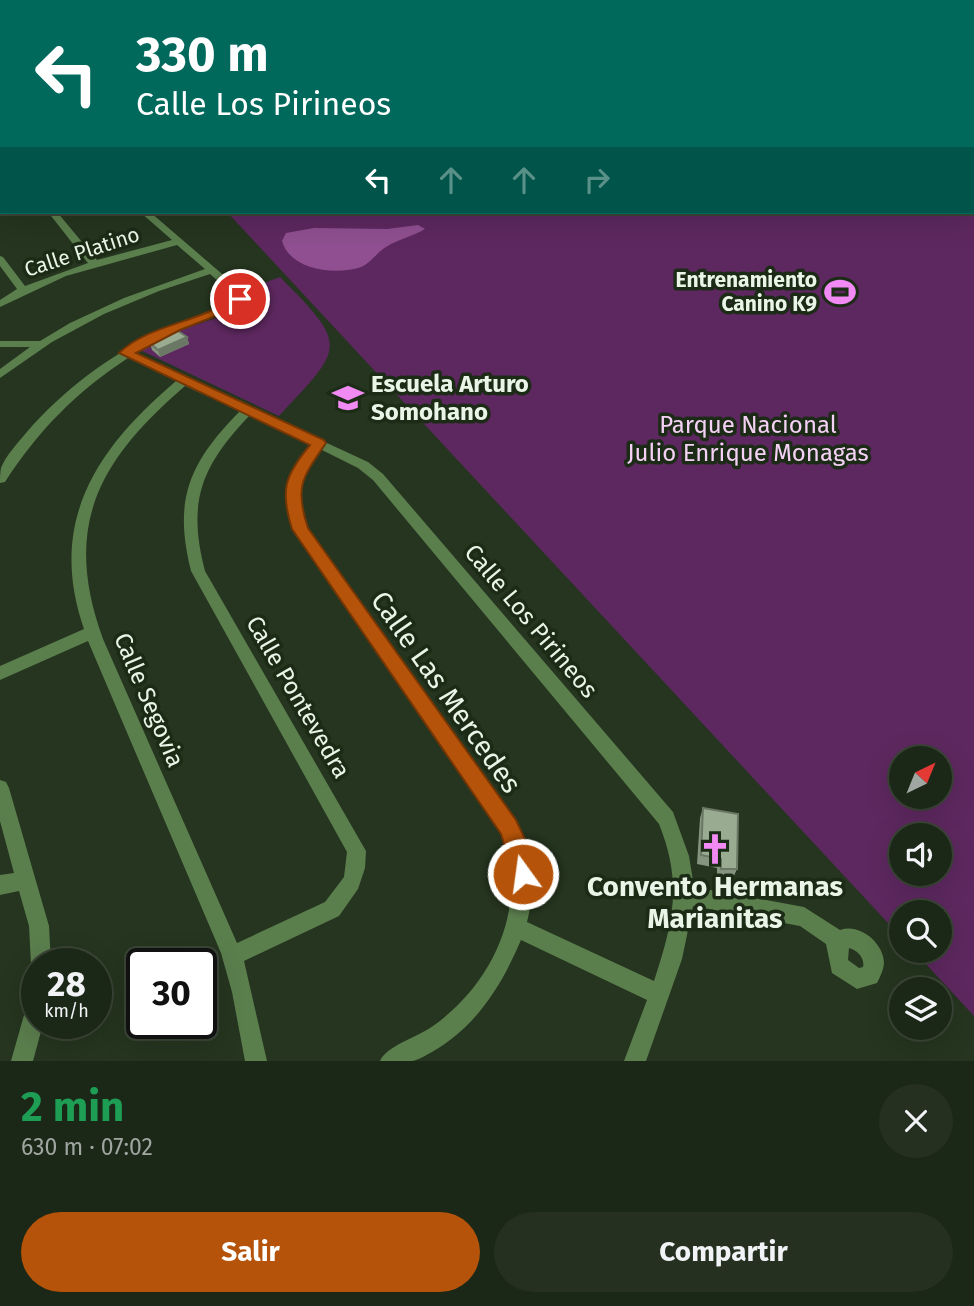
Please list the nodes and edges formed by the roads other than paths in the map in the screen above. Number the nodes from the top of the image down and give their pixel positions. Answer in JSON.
{"nodes":[{"id":1,"x":54,"y":214,"type":"edge"},
{"id":2,"x":147,"y":214,"type":"edge"},
{"id":3,"x":178,"y":241,"type":"junction"},
{"id":4,"x":0,"y":259,"type":"edge"},
{"id":5,"x":96,"y":266,"type":"junction"},
{"id":6,"x":212,"y":270,"type":"junction"},
{"id":7,"x":23,"y":290,"type":"junction"},
{"id":8,"x":0,"y":304,"type":"edge"},
{"id":9,"x":0,"y":344,"type":"edge"},
{"id":10,"x":43,"y":344,"type":"junction"},
{"id":11,"x":125,"y":353,"type":"junction"},
{"id":12,"x":0,"y":375,"type":"edge"},
{"id":13,"x":185,"y":380,"type":"junction"},
{"id":14,"x":248,"y":410,"type":"junction"},
{"id":15,"x":318,"y":443,"type":"junction"},
{"id":16,"x":0,"y":479,"type":"edge"},
{"id":17,"x":93,"y":632,"type":"junction"},
{"id":18,"x":0,"y":673,"type":"edge"},
{"id":19,"x":0,"y":788,"type":"edge"},
{"id":20,"x":27,"y":880,"type":"junction"},
{"id":21,"x":0,"y":885,"type":"edge"},
{"id":22,"x":684,"y":895,"type":"junction"},
{"id":23,"x":516,"y":927,"type":"junction"},
{"id":24,"x":839,"y":941,"type":"dead end"},
{"id":25,"x":40,"y":948,"type":"edge"},
{"id":26,"x":232,"y":956,"type":"junction"},
{"id":27,"x":660,"y":995,"type":"junction"},
{"id":28,"x":28,"y":1039,"type":"edge"},
{"id":29,"x":22,"y":1061,"type":"edge"},
{"id":30,"x":256,"y":1061,"type":"edge"},
{"id":31,"x":391,"y":1061,"type":"edge"},
{"id":32,"x":635,"y":1061,"type":"edge"}],
"edges":[{"from":1,"to":5,"type":"street"},
{"from":2,"to":3,"type":"street"},
{"from":3,"to":5,"type":"street","name":"Calle Platino"},
{"from":3,"to":6,"type":"street"},
{"from":4,"to":7,"type":"street"},
{"from":5,"to":7,"type":"street","name":"Calle Platino"},
{"from":6,"to":10,"type":"street"},
{"from":6,"to":11,"type":"street"},
{"from":7,"to":8,"type":"street","name":"Calle Platino"},
{"from":9,"to":10,"type":"street"},
{"from":10,"to":12,"type":"street"},
{"from":11,"to":13,"type":"street","name":"Calle Los Pirineos"},
{"from":11,"to":16,"type":"street"},
{"from":13,"to":14,"type":"street","name":"Calle Los Pirineos"},
{"from":13,"to":17,"type":"street","name":"Calle Segovia"},
{"from":14,"to":15,"type":"street","name":"Calle Los Pirineos"},
{"from":14,"to":26,"type":"street","name":"Calle Pontevedra"},
{"from":15,"to":22,"type":"street","name":"Calle Los Pirineos"},
{"from":15,"to":23,"type":"street","name":"Calle Las Mercedes"},
{"from":17,"to":18,"type":"street"},
{"from":17,"to":26,"type":"street","name":"Calle Segovia"},
{"from":19,"to":20,"type":"street"},
{"from":20,"to":21,"type":"street"},
{"from":20,"to":25,"type":"street"},
{"from":22,"to":24,"type":"street"},
{"from":22,"to":27,"type":"street","name":"Calle Los Pirineos"},
{"from":23,"to":27,"type":"street"},
{"from":23,"to":31,"type":"street","name":"Calle Las Mercedes"},
{"from":26,"to":30,"type":"street","name":"Calle Segovia"},
{"from":27,"to":32,"type":"street","name":"Calle Los Pirineos"},
{"from":28,"to":29,"type":"street"}]}
